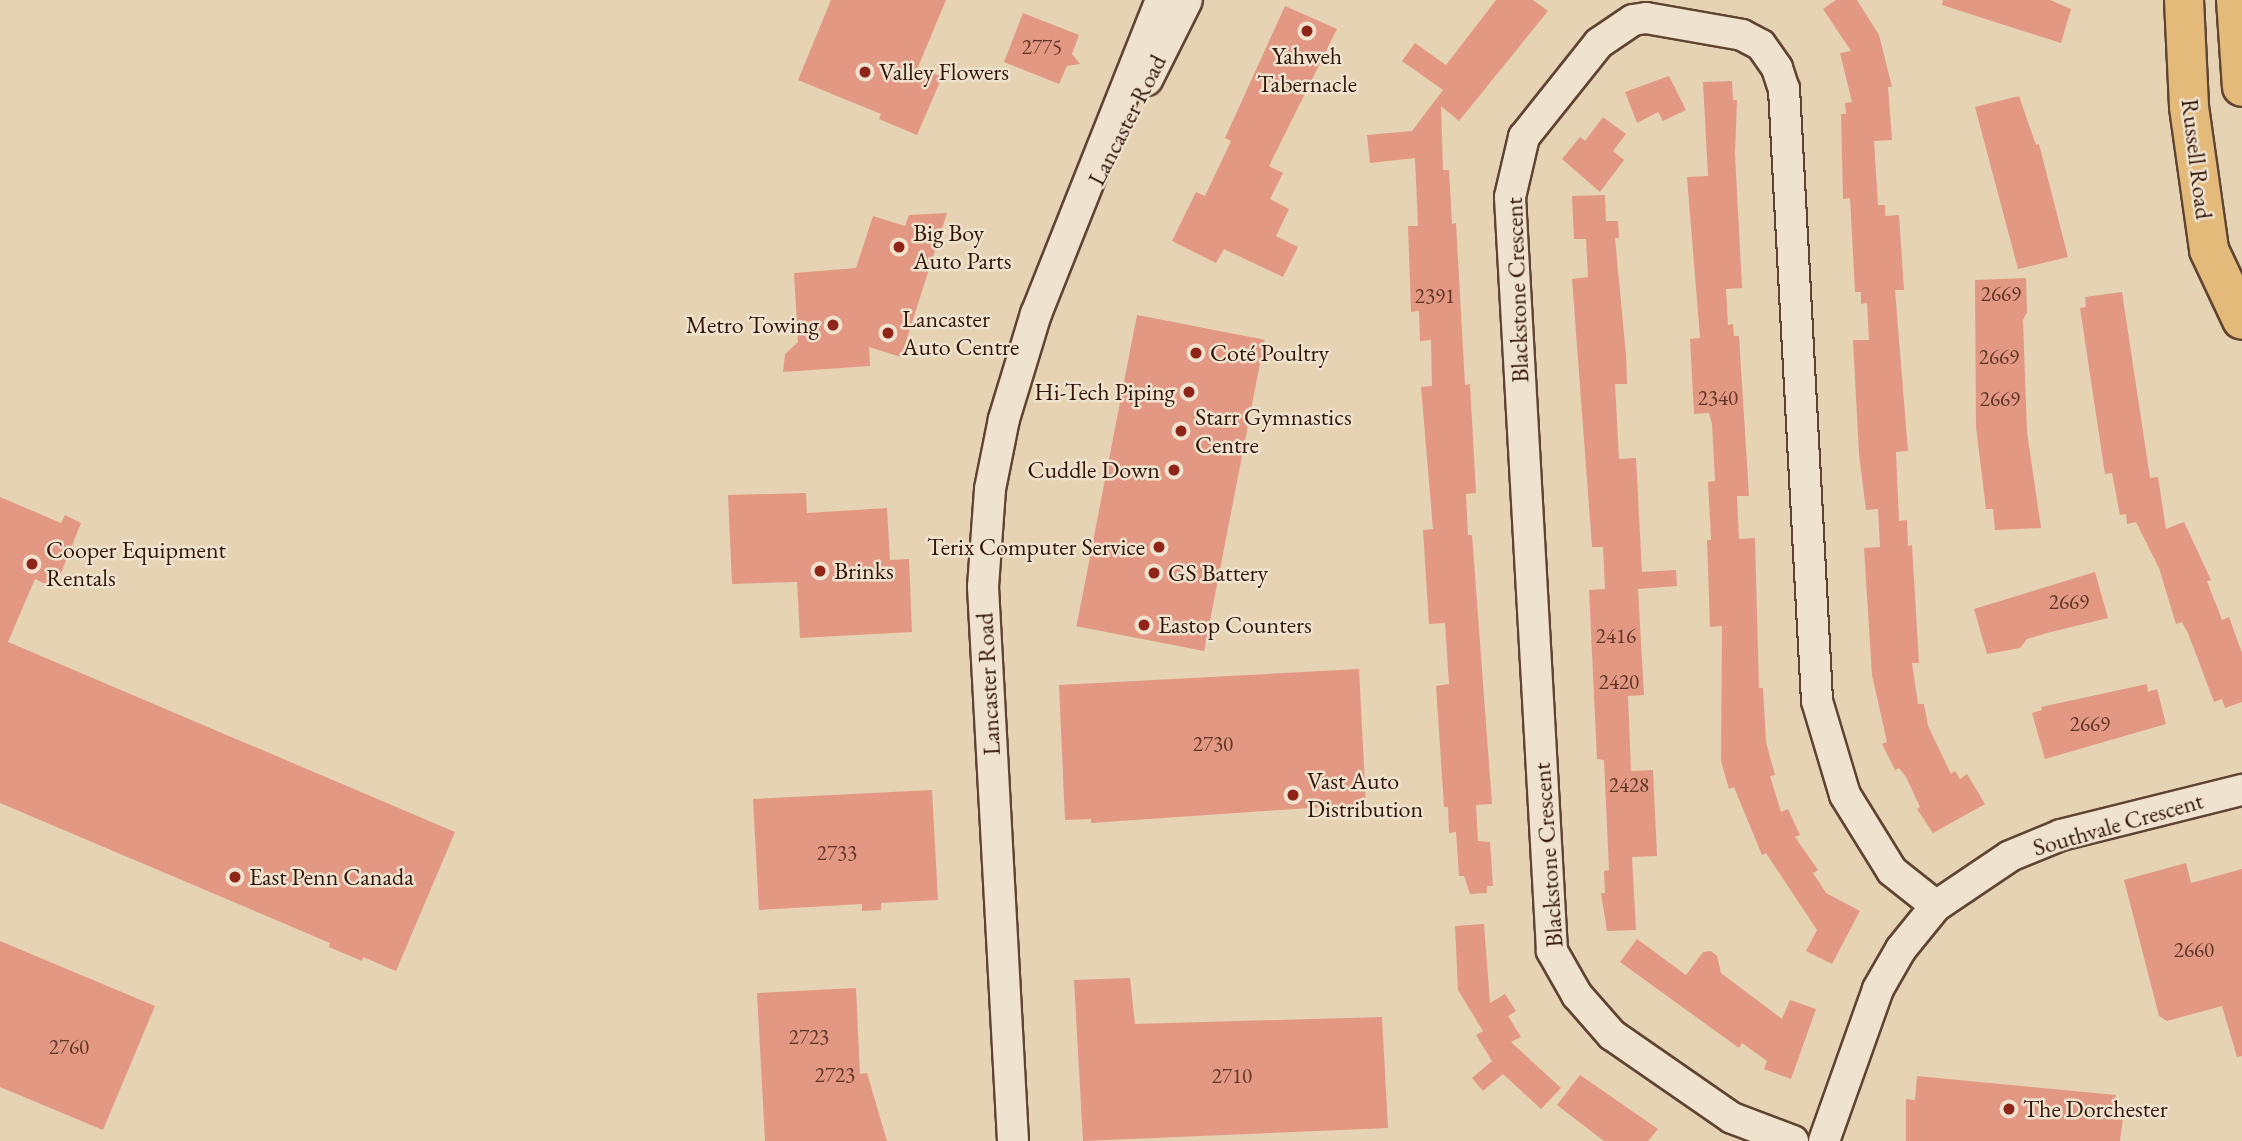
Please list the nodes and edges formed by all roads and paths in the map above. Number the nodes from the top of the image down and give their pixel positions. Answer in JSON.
{"nodes":[{"id":1,"x":1161,"y":0,"type":"edge"},
{"id":2,"x":1187,"y":0,"type":"edge"},
{"id":3,"x":2183,"y":0,"type":"edge"},
{"id":4,"x":2236,"y":0,"type":"edge"},
{"id":5,"x":1156,"y":39,"type":"junction"},
{"id":6,"x":2242,"y":87,"type":"edge"},
{"id":7,"x":2241,"y":308,"type":"edge"},
{"id":8,"x":2242,"y":790,"type":"edge"},
{"id":9,"x":1936,"y":906,"type":"junction"},
{"id":10,"x":1013,"y":1141,"type":"edge"},
{"id":11,"x":1793,"y":1141,"type":"edge"},
{"id":12,"x":1825,"y":1141,"type":"edge"}],
"edges":[{"from":1,"to":5,"type":"street","name":"Lancaster Road"},
{"from":2,"to":5,"type":"street","name":"Lancaster Road"},
{"from":3,"to":7,"type":"main road","name":"Russell Road"},
{"from":4,"to":6,"type":"main road"},
{"from":5,"to":10,"type":"street","name":"Lancaster Road"},
{"from":8,"to":9,"type":"street","name":"Southvale Crescent"},
{"from":9,"to":11,"type":"street","name":"Blackstone Crescent"},
{"from":9,"to":12,"type":"street","name":"Southvale Crescent"}]}
